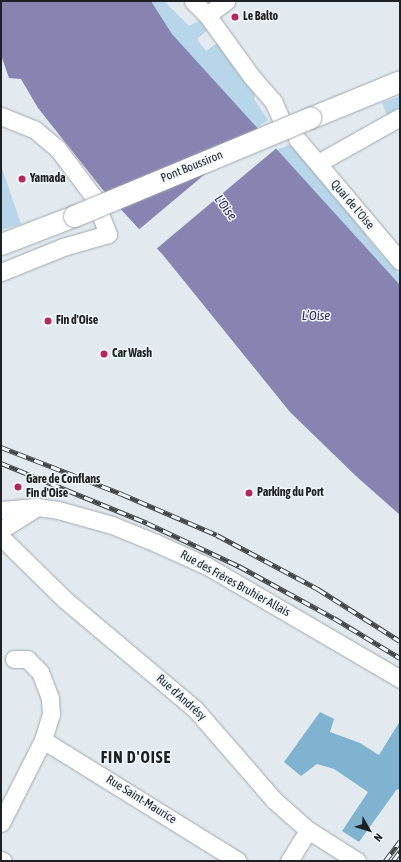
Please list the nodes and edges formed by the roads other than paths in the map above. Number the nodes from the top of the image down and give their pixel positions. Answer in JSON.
{"nodes":[{"id":1,"x":193,"y":1,"type":"edge"},
{"id":2,"x":226,"y":1,"type":"edge"},
{"id":3,"x":207,"y":15,"type":"junction"},
{"id":4,"x":400,"y":81,"type":"edge"},
{"id":5,"x":1,"y":116,"type":"edge"},
{"id":6,"x":294,"y":117,"type":"junction"},
{"id":7,"x":400,"y":117,"type":"edge"},
{"id":8,"x":302,"y":142,"type":"dead end"},
{"id":9,"x":318,"y":163,"type":"junction"},
{"id":10,"x":1,"y":244,"type":"edge"},
{"id":11,"x":400,"y":261,"type":"edge"},
{"id":12,"x":1,"y":272,"type":"edge"},
{"id":13,"x":2,"y":524,"type":"edge"},
{"id":14,"x":21,"y":659,"type":"dead end"},
{"id":15,"x":400,"y":678,"type":"edge"},
{"id":16,"x":43,"y":740,"type":"junction"},
{"id":17,"x":1,"y":822,"type":"edge"},
{"id":18,"x":308,"y":830,"type":"junction"},
{"id":19,"x":238,"y":861,"type":"edge"},
{"id":20,"x":289,"y":861,"type":"edge"},
{"id":21,"x":357,"y":861,"type":"edge"}],
"edges":[{"from":1,"to":3,"type":"street"},
{"from":2,"to":3,"type":"street"},
{"from":3,"to":6,"type":"street"},
{"from":4,"to":6,"type":"main road","name":"Pont Boussiron"},
{"from":5,"to":12,"type":"street"},
{"from":6,"to":10,"type":"main road","name":"Pont Boussiron","bridge":true},
{"from":7,"to":9,"type":"street"},
{"from":8,"to":9,"type":"street","name":"Quai de l'Oise"},
{"from":9,"to":11,"type":"street","name":"Quai de l'Oise"},
{"from":13,"to":15,"type":"street","name":"Rue des Frères Bruhier Allais"},
{"from":13,"to":18,"type":"street","name":"Rue d'Andrésy"},
{"from":14,"to":16,"type":"street"},
{"from":16,"to":17,"type":"street"},
{"from":16,"to":19,"type":"street","name":"Rue Saint-Maurice"},
{"from":18,"to":20,"type":"street"},
{"from":18,"to":21,"type":"street","name":"Rue d'Andrésy"}]}
